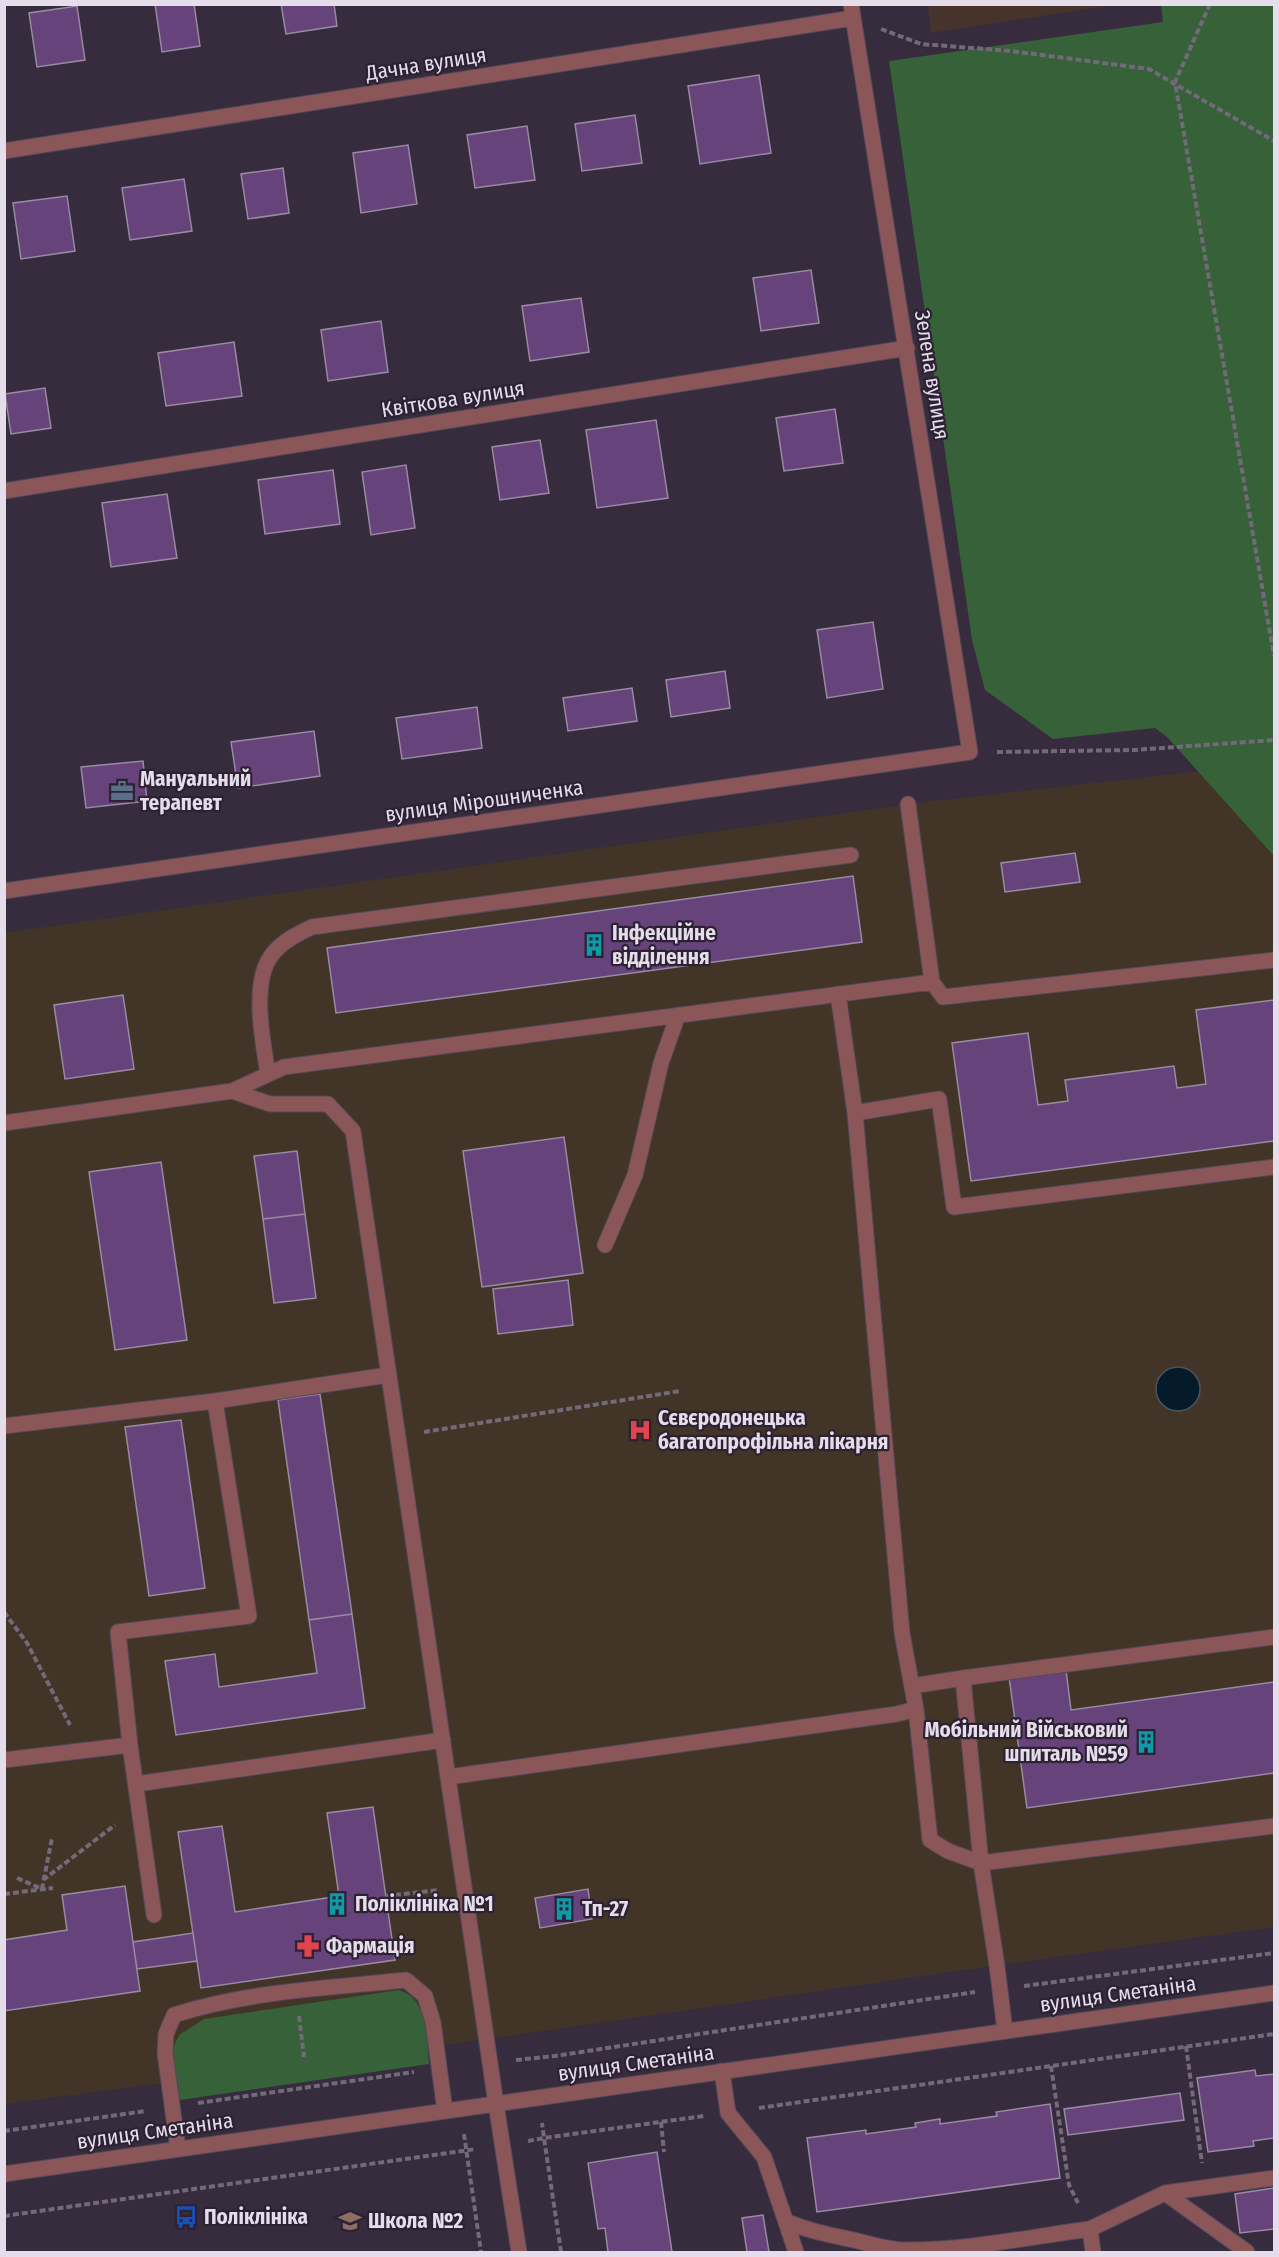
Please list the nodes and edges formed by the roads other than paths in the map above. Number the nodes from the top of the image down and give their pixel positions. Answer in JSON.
{"nodes":[{"id":1,"x":852,"y":11,"type":"edge"},
{"id":2,"x":4,"y":151,"type":"edge"},
{"id":3,"x":907,"y":348,"type":"junction"},
{"id":4,"x":4,"y":491,"type":"edge"},
{"id":5,"x":970,"y":752,"type":"joint"},
{"id":6,"x":908,"y":804,"type":"dead end"},
{"id":7,"x":851,"y":855,"type":"dead end"},
{"id":8,"x":4,"y":891,"type":"edge"},
{"id":9,"x":1275,"y":960,"type":"edge"},
{"id":10,"x":932,"y":982,"type":"junction"},
{"id":11,"x":838,"y":994,"type":"junction"},
{"id":12,"x":678,"y":1015,"type":"junction"},
{"id":13,"x":268,"y":1074,"type":"junction"},
{"id":14,"x":232,"y":1091,"type":"junction"},
{"id":15,"x":855,"y":1113,"type":"junction"},
{"id":16,"x":4,"y":1123,"type":"edge"},
{"id":17,"x":1275,"y":1167,"type":"edge"},
{"id":18,"x":605,"y":1245,"type":"dead end"},
{"id":19,"x":388,"y":1375,"type":"junction"},
{"id":20,"x":215,"y":1401,"type":"junction"},
{"id":21,"x":4,"y":1426,"type":"edge"},
{"id":22,"x":1275,"y":1637,"type":"edge"},
{"id":23,"x":963,"y":1678,"type":"junction"},
{"id":24,"x":912,"y":1686,"type":"junction"},
{"id":25,"x":916,"y":1709,"type":"junction"},
{"id":26,"x":443,"y":1740,"type":"junction"},
{"id":27,"x":130,"y":1745,"type":"junction"},
{"id":28,"x":4,"y":1760,"type":"edge"},
{"id":29,"x":448,"y":1777,"type":"junction"},
{"id":30,"x":136,"y":1784,"type":"junction"},
{"id":31,"x":1275,"y":1826,"type":"edge"},
{"id":32,"x":981,"y":1863,"type":"junction"},
{"id":33,"x":154,"y":1915,"type":"dead end"},
{"id":34,"x":1275,"y":1993,"type":"edge"},
{"id":35,"x":1005,"y":2031,"type":"junction"},
{"id":36,"x":722,"y":2071,"type":"junction"},
{"id":37,"x":496,"y":2104,"type":"junction"},
{"id":38,"x":453,"y":2110,"type":"junction"},
{"id":39,"x":178,"y":2149,"type":"junction"},
{"id":40,"x":4,"y":2174,"type":"edge"},
{"id":41,"x":1275,"y":2178,"type":"edge"},
{"id":42,"x":1165,"y":2193,"type":"junction"},
{"id":43,"x":787,"y":2222,"type":"junction"},
{"id":44,"x":1090,"y":2229,"type":"junction"},
{"id":45,"x":519,"y":2253,"type":"edge"},
{"id":46,"x":796,"y":2253,"type":"edge"},
{"id":47,"x":1093,"y":2253,"type":"edge"},
{"id":48,"x":1247,"y":2253,"type":"edge"}],
"edges":[{"from":1,"to":2,"type":"street","name":"Дачна вулиця"},
{"from":1,"to":3,"type":"street","name":"Зелена вулиця"},
{"from":3,"to":4,"type":"street","name":"Квіткова вулиця"},
{"from":3,"to":5,"type":"street","name":"Зелена вулиця"},
{"from":5,"to":8,"type":"street","name":"вулиця Мірошниченка"},
{"from":6,"to":10,"type":"street"},
{"from":7,"to":13,"type":"street"},
{"from":9,"to":10,"type":"street"},
{"from":10,"to":11,"type":"street"},
{"from":11,"to":12,"type":"street"},
{"from":11,"to":15,"type":"street"},
{"from":12,"to":13,"type":"street"},
{"from":12,"to":18,"type":"street"},
{"from":13,"to":14,"type":"street"},
{"from":14,"to":16,"type":"street"},
{"from":14,"to":19,"type":"street"},
{"from":15,"to":17,"type":"street"},
{"from":15,"to":24,"type":"street"},
{"from":19,"to":20,"type":"street"},
{"from":19,"to":26,"type":"street"},
{"from":20,"to":21,"type":"street"},
{"from":20,"to":27,"type":"street"},
{"from":22,"to":23,"type":"street"},
{"from":23,"to":24,"type":"street"},
{"from":23,"to":32,"type":"street"},
{"from":24,"to":25,"type":"street"},
{"from":25,"to":29,"type":"street"},
{"from":25,"to":32,"type":"street"},
{"from":26,"to":29,"type":"street"},
{"from":26,"to":30,"type":"street"},
{"from":27,"to":28,"type":"street"},
{"from":27,"to":30,"type":"street"},
{"from":29,"to":37,"type":"street"},
{"from":30,"to":33,"type":"street"},
{"from":31,"to":32,"type":"street"},
{"from":32,"to":35,"type":"street"},
{"from":34,"to":35,"type":"street","name":"вулиця Сметаніна"},
{"from":35,"to":36,"type":"street","name":"вулиця Сметаніна"},
{"from":36,"to":37,"type":"street","name":"вулиця Сметаніна"},
{"from":36,"to":43,"type":"street"},
{"from":37,"to":38,"type":"street","name":"вулиця Сметаніна"},
{"from":37,"to":45,"type":"street"},
{"from":38,"to":39,"type":"street","name":"вулиця Сметаніна"},
{"from":38,"to":39,"type":"street"},
{"from":39,"to":40,"type":"street","name":"вулиця Сметаніна"},
{"from":41,"to":42,"type":"street"},
{"from":42,"to":44,"type":"street"},
{"from":42,"to":48,"type":"street"},
{"from":43,"to":44,"type":"street"},
{"from":43,"to":46,"type":"street"},
{"from":44,"to":47,"type":"street"}]}
